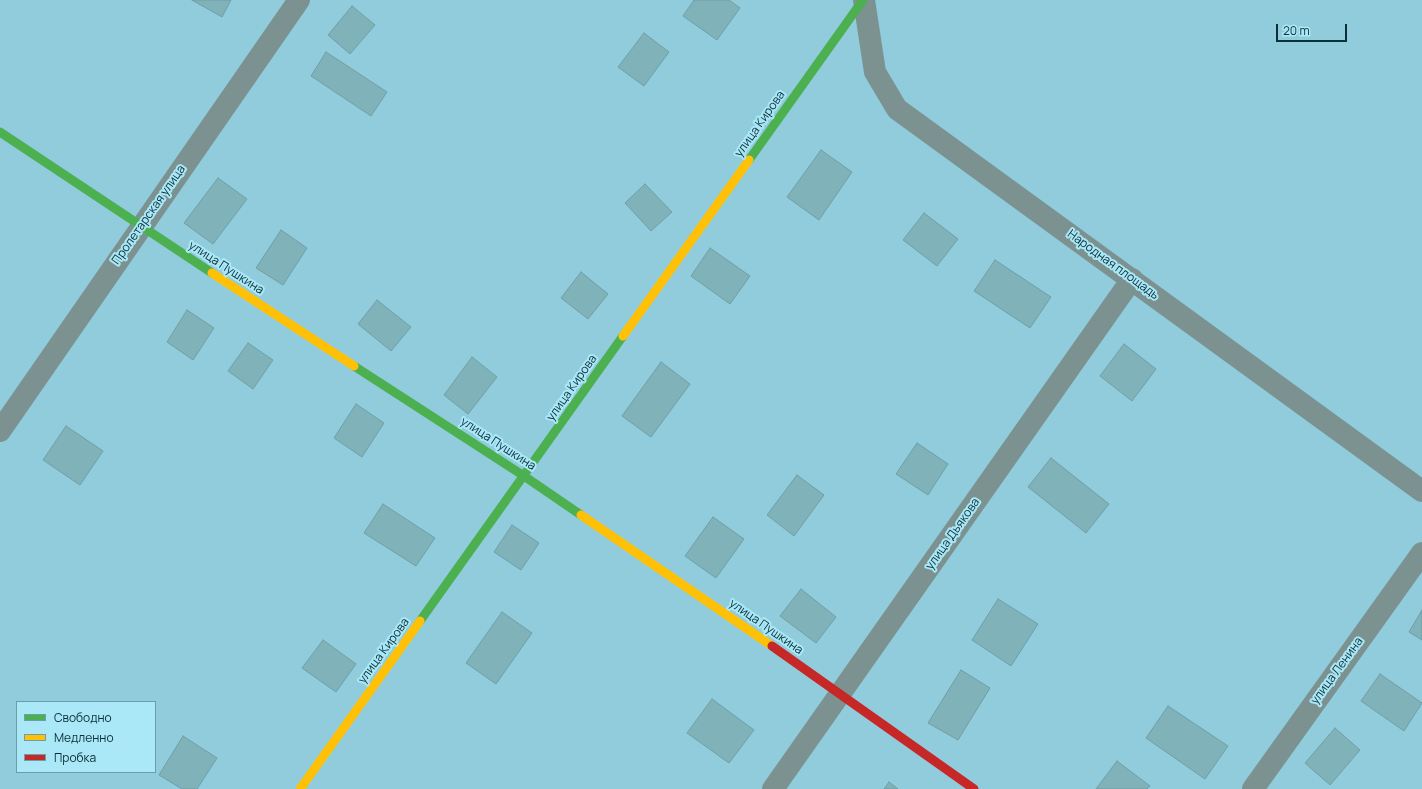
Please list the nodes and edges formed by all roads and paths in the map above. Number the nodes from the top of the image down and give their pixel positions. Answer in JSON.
{"nodes":[{"id":1,"x":299,"y":0,"type":"edge"},
{"id":2,"x":863,"y":0,"type":"edge"},
{"id":3,"x":0,"y":132,"type":"edge"},
{"id":4,"x":140,"y":227,"type":"junction"},
{"id":5,"x":1132,"y":279,"type":"junction"},
{"id":6,"x":0,"y":431,"type":"edge"},
{"id":7,"x":524,"y":476,"type":"junction"},
{"id":8,"x":1422,"y":491,"type":"edge"},
{"id":9,"x":1422,"y":553,"type":"edge"},
{"id":10,"x":841,"y":694,"type":"junction"},
{"id":11,"x":300,"y":789,"type":"edge"},
{"id":12,"x":774,"y":789,"type":"edge"},
{"id":13,"x":974,"y":789,"type":"edge"},
{"id":14,"x":1253,"y":789,"type":"edge"}],
"edges":[{"from":1,"to":4,"type":"street","name":"Пролетарская улица"},
{"from":2,"to":5,"type":"street","name":"Народная площадь"},
{"from":2,"to":7,"type":"street","name":"улица Кирова"},
{"from":3,"to":4,"type":"street","name":"улица Пушкина"},
{"from":4,"to":6,"type":"street","name":"Пролетарская улица"},
{"from":4,"to":7,"type":"street","name":"улица Пушкина"},
{"from":5,"to":8,"type":"street","name":"Народная площадь"},
{"from":5,"to":10,"type":"street","name":"улица Дьякова"},
{"from":7,"to":10,"type":"street","name":"улица Пушкина"},
{"from":7,"to":11,"type":"street","name":"улица Кирова"},
{"from":9,"to":14,"type":"street","name":"улица Ленина"},
{"from":10,"to":12,"type":"street","name":"улица Дьякова"},
{"from":10,"to":13,"type":"street","name":"улица Пушкина"}]}
